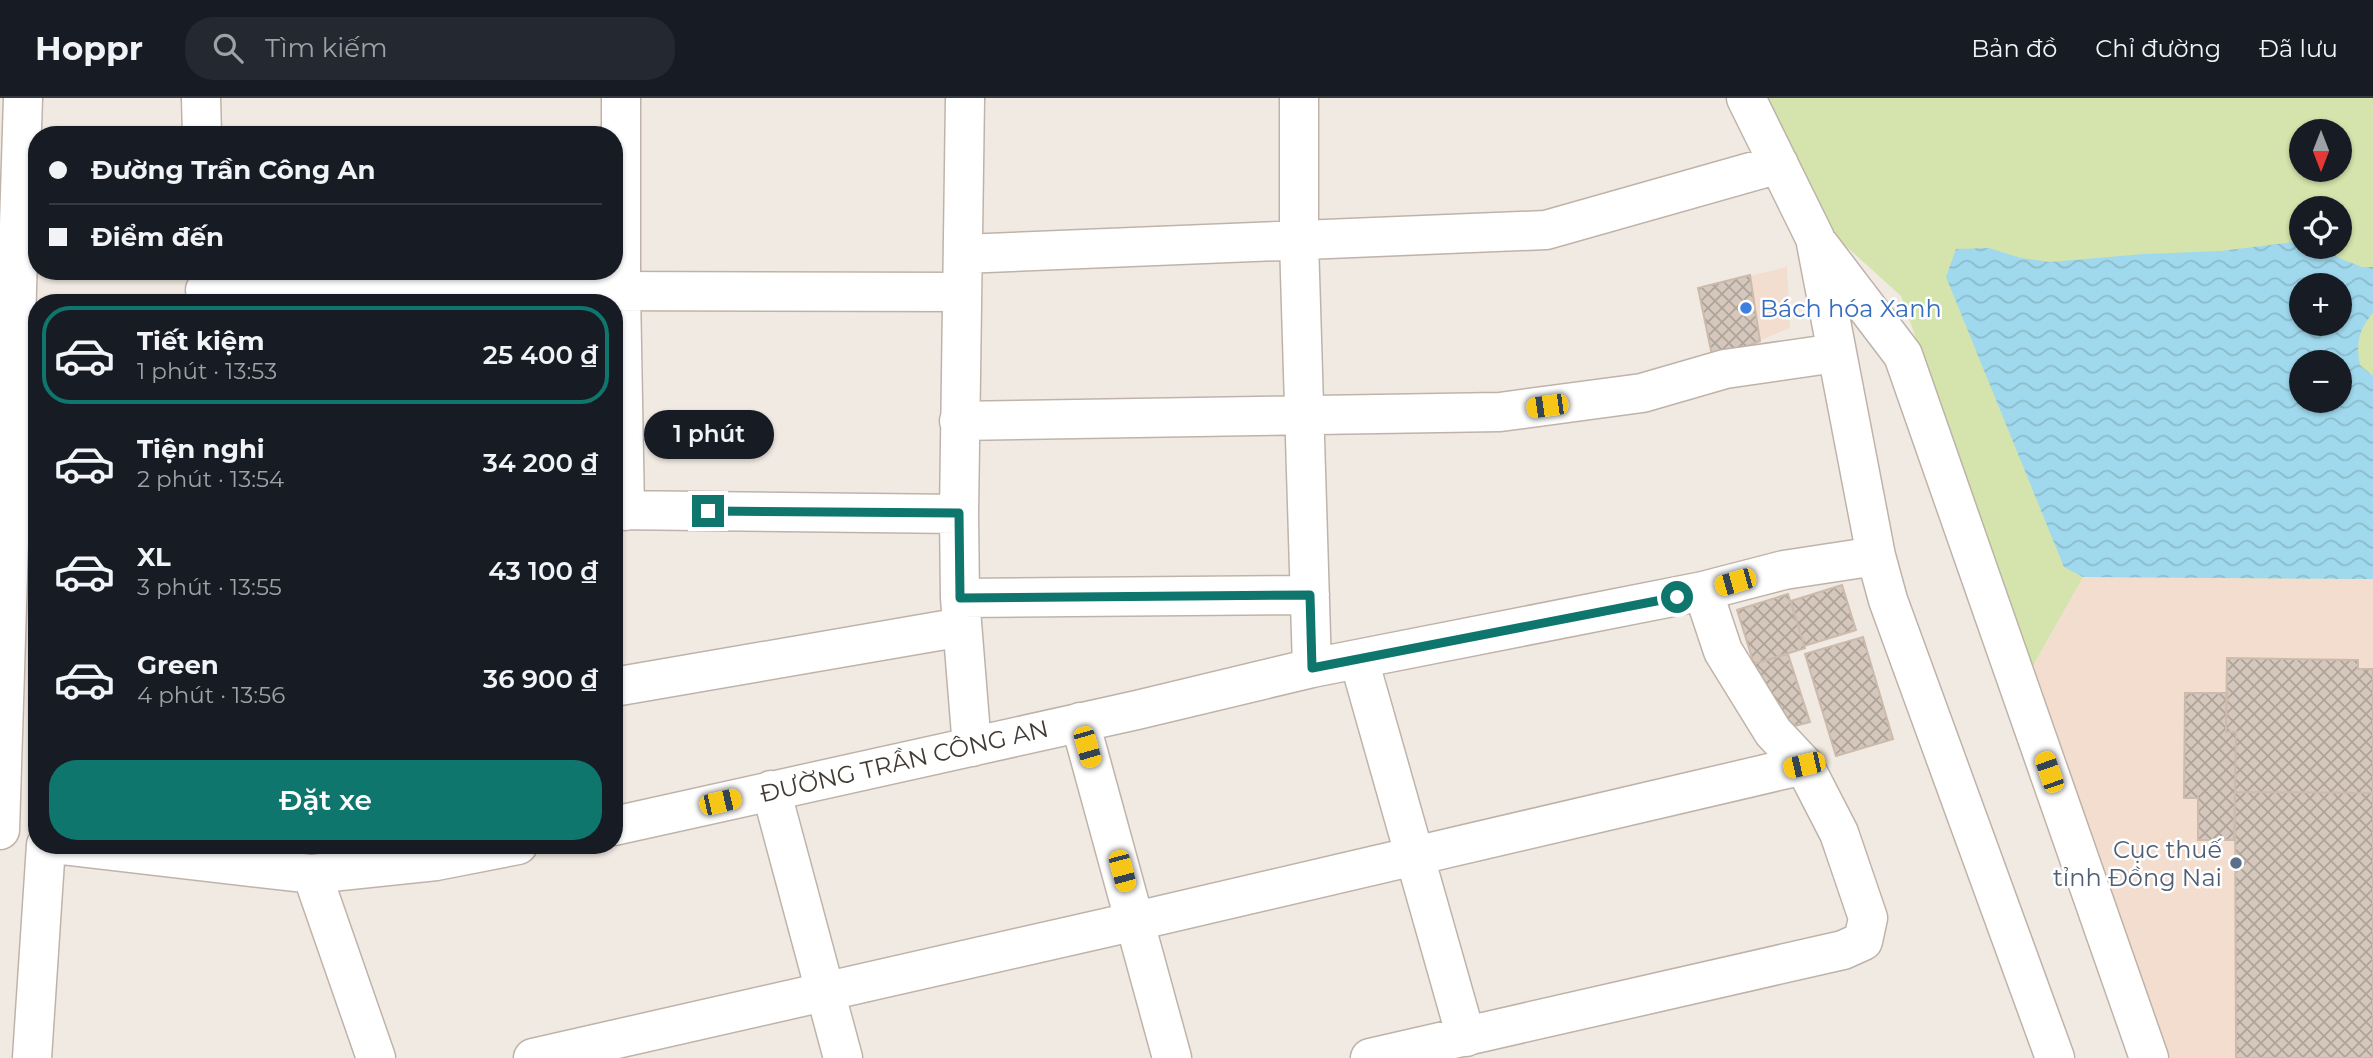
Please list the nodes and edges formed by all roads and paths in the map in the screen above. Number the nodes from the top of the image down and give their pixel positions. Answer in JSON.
{"nodes":[{"id":1,"x":23,"y":98,"type":"edge"},
{"id":2,"x":201,"y":98,"type":"edge"},
{"id":3,"x":621,"y":98,"type":"edge"},
{"id":4,"x":965,"y":98,"type":"edge"},
{"id":5,"x":1299,"y":98,"type":"edge"},
{"id":6,"x":1746,"y":98,"type":"edge"},
{"id":7,"x":202,"y":126,"type":"edge"},
{"id":8,"x":621,"y":126,"type":"edge"},
{"id":9,"x":1779,"y":164,"type":"junction"},
{"id":10,"x":1815,"y":238,"type":"junction"},
{"id":11,"x":1299,"y":241,"type":"junction"},
{"id":12,"x":963,"y":254,"type":"junction"},
{"id":13,"x":621,"y":280,"type":"edge"},
{"id":14,"x":205,"y":288,"type":"edge"},
{"id":15,"x":621,"y":291,"type":"junction"},
{"id":16,"x":962,"y":292,"type":"junction"},
{"id":17,"x":621,"y":294,"type":"edge"},
{"id":18,"x":1836,"y":353,"type":"junction"},
{"id":19,"x":1306,"y":415,"type":"junction"},
{"id":20,"x":959,"y":421,"type":"junction"},
{"id":21,"x":16,"y":457,"type":"edge"},
{"id":22,"x":623,"y":511,"type":"edge"},
{"id":23,"x":959,"y":513,"type":"junction"},
{"id":24,"x":1876,"y":556,"type":"junction"},
{"id":25,"x":1703,"y":591,"type":"junction"},
{"id":26,"x":1310,"y":595,"type":"junction"},
{"id":27,"x":961,"y":613,"type":"junction"},
{"id":28,"x":1359,"y":660,"type":"junction"},
{"id":29,"x":1312,"y":668,"type":"junction"},
{"id":30,"x":623,"y":685,"type":"edge"},
{"id":31,"x":2,"y":706,"type":"edge"},
{"id":32,"x":1080,"y":722,"type":"junction"},
{"id":33,"x":972,"y":747,"type":"junction"},
{"id":34,"x":1804,"y":765,"type":"junction"},
{"id":35,"x":771,"y":790,"type":"junction"},
{"id":36,"x":623,"y":824,"type":"edge"},
{"id":37,"x":0,"y":830,"type":"edge"},
{"id":38,"x":0,"y":838,"type":"edge"},
{"id":39,"x":28,"y":841,"type":"edge"},
{"id":40,"x":45,"y":854,"type":"edge"},
{"id":41,"x":216,"y":854,"type":"edge"},
{"id":42,"x":472,"y":854,"type":"edge"},
{"id":43,"x":1416,"y":856,"type":"junction"},
{"id":44,"x":312,"y":874,"type":"junction"},
{"id":45,"x":1136,"y":921,"type":"junction"},
{"id":46,"x":824,"y":991,"type":"junction"},
{"id":47,"x":1472,"y":1043,"type":"edge"},
{"id":48,"x":32,"y":1058,"type":"edge"},
{"id":49,"x":376,"y":1058,"type":"edge"},
{"id":50,"x":533,"y":1058,"type":"edge"},
{"id":51,"x":843,"y":1058,"type":"edge"},
{"id":52,"x":1172,"y":1058,"type":"edge"},
{"id":53,"x":1370,"y":1058,"type":"edge"},
{"id":54,"x":2055,"y":1058,"type":"edge"},
{"id":55,"x":2149,"y":1058,"type":"edge"}],
"edges":[{"from":1,"to":21,"type":"street"},
{"from":2,"to":7,"type":"street"},
{"from":3,"to":8,"type":"street"},
{"from":4,"to":12,"type":"street"},
{"from":5,"to":11,"type":"street"},
{"from":6,"to":9,"type":"street"},
{"from":9,"to":10,"type":"street"},
{"from":9,"to":11,"type":"street"},
{"from":10,"to":18,"type":"street"},
{"from":10,"to":55,"type":"street"},
{"from":11,"to":12,"type":"street"},
{"from":11,"to":19,"type":"street"},
{"from":12,"to":16,"type":"street"},
{"from":13,"to":15,"type":"street"},
{"from":14,"to":15,"type":"street"},
{"from":15,"to":16,"type":"street"},
{"from":15,"to":17,"type":"street"},
{"from":16,"to":20,"type":"street"},
{"from":18,"to":19,"type":"street"},
{"from":18,"to":24,"type":"street"},
{"from":19,"to":20,"type":"street"},
{"from":19,"to":26,"type":"street"},
{"from":20,"to":23,"type":"street"},
{"from":21,"to":31,"type":"street"},
{"from":22,"to":23,"type":"street"},
{"from":23,"to":27,"type":"street"},
{"from":24,"to":25,"type":"street","name":"ĐƯỜNG TRẦN CÔNG AN"},
{"from":24,"to":54,"type":"street"},
{"from":25,"to":28,"type":"street","name":"ĐƯỜNG TRẦN CÔNG AN"},
{"from":25,"to":34,"type":"street"},
{"from":26,"to":27,"type":"street"},
{"from":26,"to":29,"type":"street"},
{"from":27,"to":30,"type":"street"},
{"from":27,"to":33,"type":"street"},
{"from":28,"to":29,"type":"street","name":"ĐƯỜNG TRẦN CÔNG AN"},
{"from":28,"to":43,"type":"street"},
{"from":29,"to":32,"type":"street","name":"ĐƯỜNG TRẦN CÔNG AN"},
{"from":31,"to":37,"type":"street"},
{"from":32,"to":33,"type":"street","name":"ĐƯỜNG TRẦN CÔNG AN"},
{"from":32,"to":45,"type":"street"},
{"from":33,"to":35,"type":"street","name":"ĐƯỜNG TRẦN CÔNG AN"},
{"from":34,"to":43,"type":"street"},
{"from":34,"to":47,"type":"street"},
{"from":35,"to":36,"type":"street","name":"ĐƯỜNG TRẦN CÔNG AN"},
{"from":35,"to":46,"type":"street"},
{"from":38,"to":39,"type":"street"},
{"from":40,"to":48,"type":"street"},
{"from":41,"to":44,"type":"street"},
{"from":42,"to":44,"type":"street"},
{"from":43,"to":45,"type":"street"},
{"from":43,"to":47,"type":"street"},
{"from":44,"to":49,"type":"street"},
{"from":45,"to":46,"type":"street"},
{"from":45,"to":52,"type":"street"},
{"from":46,"to":50,"type":"street"},
{"from":46,"to":51,"type":"street"},
{"from":47,"to":53,"type":"street"}]}
